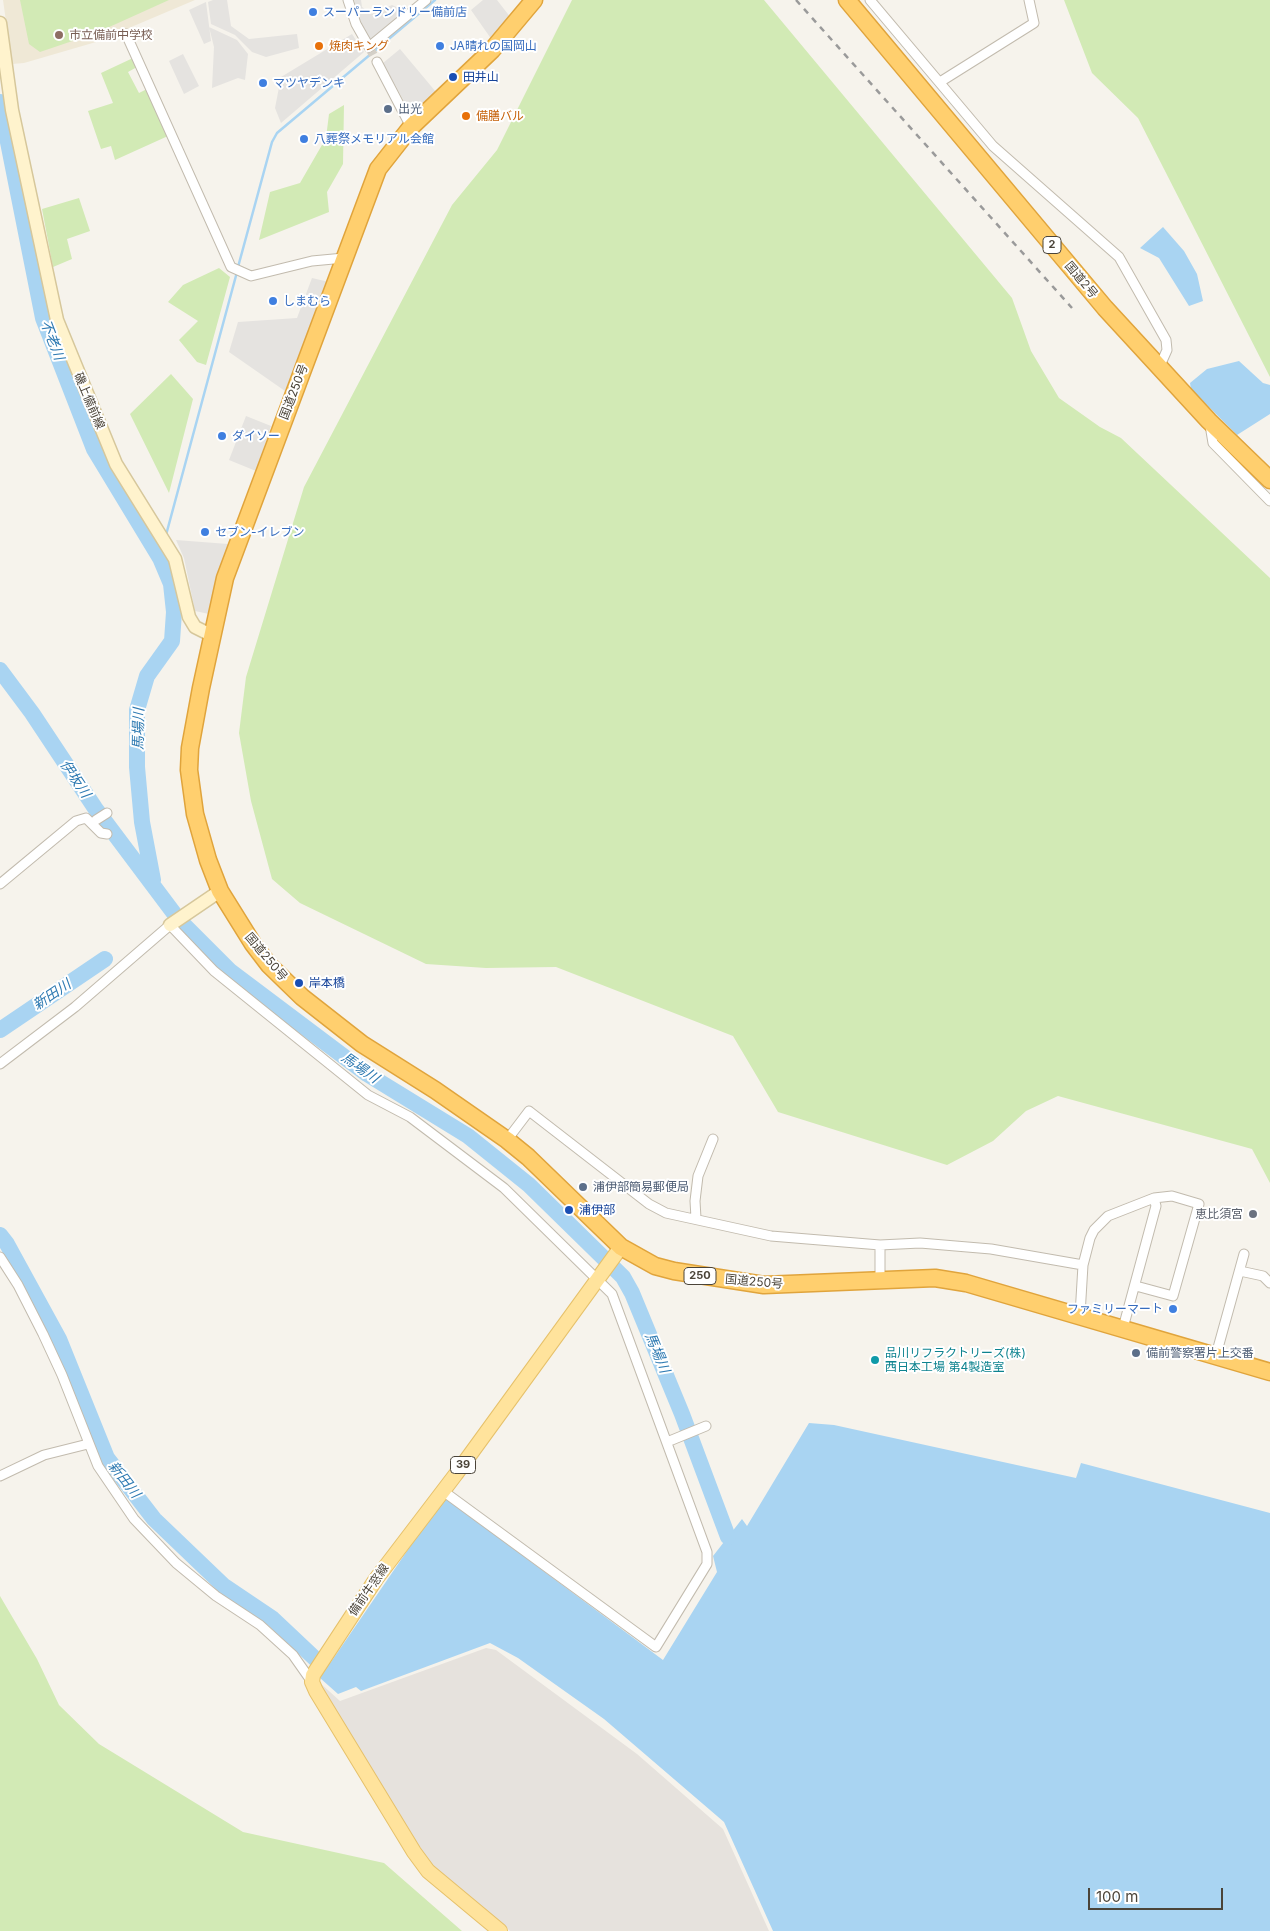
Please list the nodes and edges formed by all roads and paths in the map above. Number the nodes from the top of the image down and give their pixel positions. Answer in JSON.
{"nodes":[{"id":1,"x":348,"y":0,"type":"edge"},
{"id":2,"x":426,"y":0,"type":"edge"},
{"id":3,"x":534,"y":0,"type":"edge"},
{"id":4,"x":847,"y":0,"type":"edge"},
{"id":5,"x":870,"y":0,"type":"edge"},
{"id":6,"x":1029,"y":0,"type":"edge"},
{"id":7,"x":0,"y":23,"type":"edge"},
{"id":8,"x":126,"y":34,"type":"dead end"},
{"id":9,"x":376,"y":62,"type":"tunnel mouth"},
{"id":10,"x":940,"y":82,"type":"junction"},
{"id":11,"x":411,"y":128,"type":"junction"},
{"id":12,"x":344,"y":258,"type":"junction"},
{"id":13,"x":1159,"y":368,"type":"junction"},
{"id":14,"x":1209,"y":421,"type":"junction"},
{"id":15,"x":1270,"y":480,"type":"edge"},
{"id":16,"x":1270,"y":501,"type":"edge"},
{"id":17,"x":211,"y":635,"type":"junction"},
{"id":18,"x":106,"y":834,"type":"dead end"},
{"id":19,"x":0,"y":884,"type":"edge"},
{"id":20,"x":220,"y":891,"type":"junction"},
{"id":21,"x":172,"y":924,"type":"junction"},
{"id":22,"x":0,"y":1064,"type":"edge"},
{"id":23,"x":713,"y":1139,"type":"dead end"},
{"id":24,"x":507,"y":1140,"type":"junction"},
{"id":25,"x":1154,"y":1198,"type":"junction"},
{"id":26,"x":696,"y":1218,"type":"junction"},
{"id":27,"x":880,"y":1245,"type":"junction"},
{"id":28,"x":619,"y":1250,"type":"junction"},
{"id":29,"x":1244,"y":1254,"type":"dead end"},
{"id":30,"x":0,"y":1257,"type":"edge"},
{"id":31,"x":1083,"y":1265,"type":"junction"},
{"id":32,"x":1240,"y":1271,"type":"junction"},
{"id":33,"x":599,"y":1277,"type":"junction"},
{"id":34,"x":880,"y":1279,"type":"junction"},
{"id":35,"x":1270,"y":1283,"type":"edge"},
{"id":36,"x":1136,"y":1286,"type":"junction"},
{"id":37,"x":1080,"y":1316,"type":"junction"},
{"id":38,"x":1123,"y":1328,"type":"junction"},
{"id":39,"x":1216,"y":1355,"type":"junction"},
{"id":40,"x":1270,"y":1372,"type":"edge"},
{"id":41,"x":706,"y":1426,"type":"dead end"},
{"id":42,"x":669,"y":1442,"type":"junction"},
{"id":43,"x":88,"y":1444,"type":"junction"},
{"id":44,"x":0,"y":1476,"type":"edge"},
{"id":45,"x":443,"y":1491,"type":"junction"},
{"id":46,"x":312,"y":1679,"type":"junction"},
{"id":47,"x":500,"y":1931,"type":"edge"}],
"edges":[{"from":1,"to":2,"type":"street"},
{"from":3,"to":11,"type":"highway","name":"国道250号","number":"250"},
{"from":4,"to":13,"type":"highway","name":"国道2号","number":"2"},
{"from":5,"to":10,"type":"street"},
{"from":6,"to":10,"type":"street"},
{"from":7,"to":17,"type":"main road","name":"磯上備前線"},
{"from":8,"to":12,"type":"street"},
{"from":9,"to":11,"type":"street"},
{"from":10,"to":13,"type":"street"},
{"from":11,"to":12,"type":"highway","name":"国道250号","number":"250"},
{"from":12,"to":17,"type":"highway","name":"国道250号","number":"250"},
{"from":13,"to":14,"type":"highway","name":"国道2号","number":"2"},
{"from":14,"to":15,"type":"highway","name":"国道2号","number":"2"},
{"from":14,"to":16,"type":"street"},
{"from":17,"to":20,"type":"highway","name":"国道250号","number":"250"},
{"from":18,"to":19,"type":"street"},
{"from":20,"to":21,"type":"main road"},
{"from":20,"to":24,"type":"highway","name":"国道250号","number":"250"},
{"from":21,"to":22,"type":"street"},
{"from":21,"to":33,"type":"street"},
{"from":23,"to":26,"type":"street"},
{"from":24,"to":26,"type":"street"},
{"from":24,"to":28,"type":"highway","name":"国道250号","number":"250"},
{"from":25,"to":31,"type":"street"},
{"from":25,"to":36,"type":"street"},
{"from":25,"to":36,"type":"street"},
{"from":26,"to":27,"type":"street"},
{"from":27,"to":31,"type":"street"},
{"from":27,"to":34,"type":"street"},
{"from":28,"to":33,"type":"main road","name":"備前牛窓線","number":"39"},
{"from":28,"to":34,"type":"highway","name":"国道250号","number":"250"},
{"from":29,"to":32,"type":"street"},
{"from":30,"to":43,"type":"street"},
{"from":31,"to":37,"type":"street"},
{"from":32,"to":35,"type":"street"},
{"from":32,"to":39,"type":"street"},
{"from":33,"to":42,"type":"street"},
{"from":33,"to":45,"type":"main road","name":"備前牛窓線","number":"39"},
{"from":34,"to":37,"type":"highway","name":"国道250号","number":"250"},
{"from":36,"to":38,"type":"street"},
{"from":37,"to":38,"type":"highway","name":"国道250号","number":"250"},
{"from":38,"to":39,"type":"highway","name":"国道250号","number":"250"},
{"from":39,"to":40,"type":"highway","name":"国道250号","number":"250"},
{"from":41,"to":42,"type":"street"},
{"from":42,"to":45,"type":"street"},
{"from":43,"to":44,"type":"street"},
{"from":43,"to":46,"type":"street"},
{"from":45,"to":46,"type":"main road","name":"備前牛窓線","number":"39"},
{"from":46,"to":47,"type":"main road"}]}
